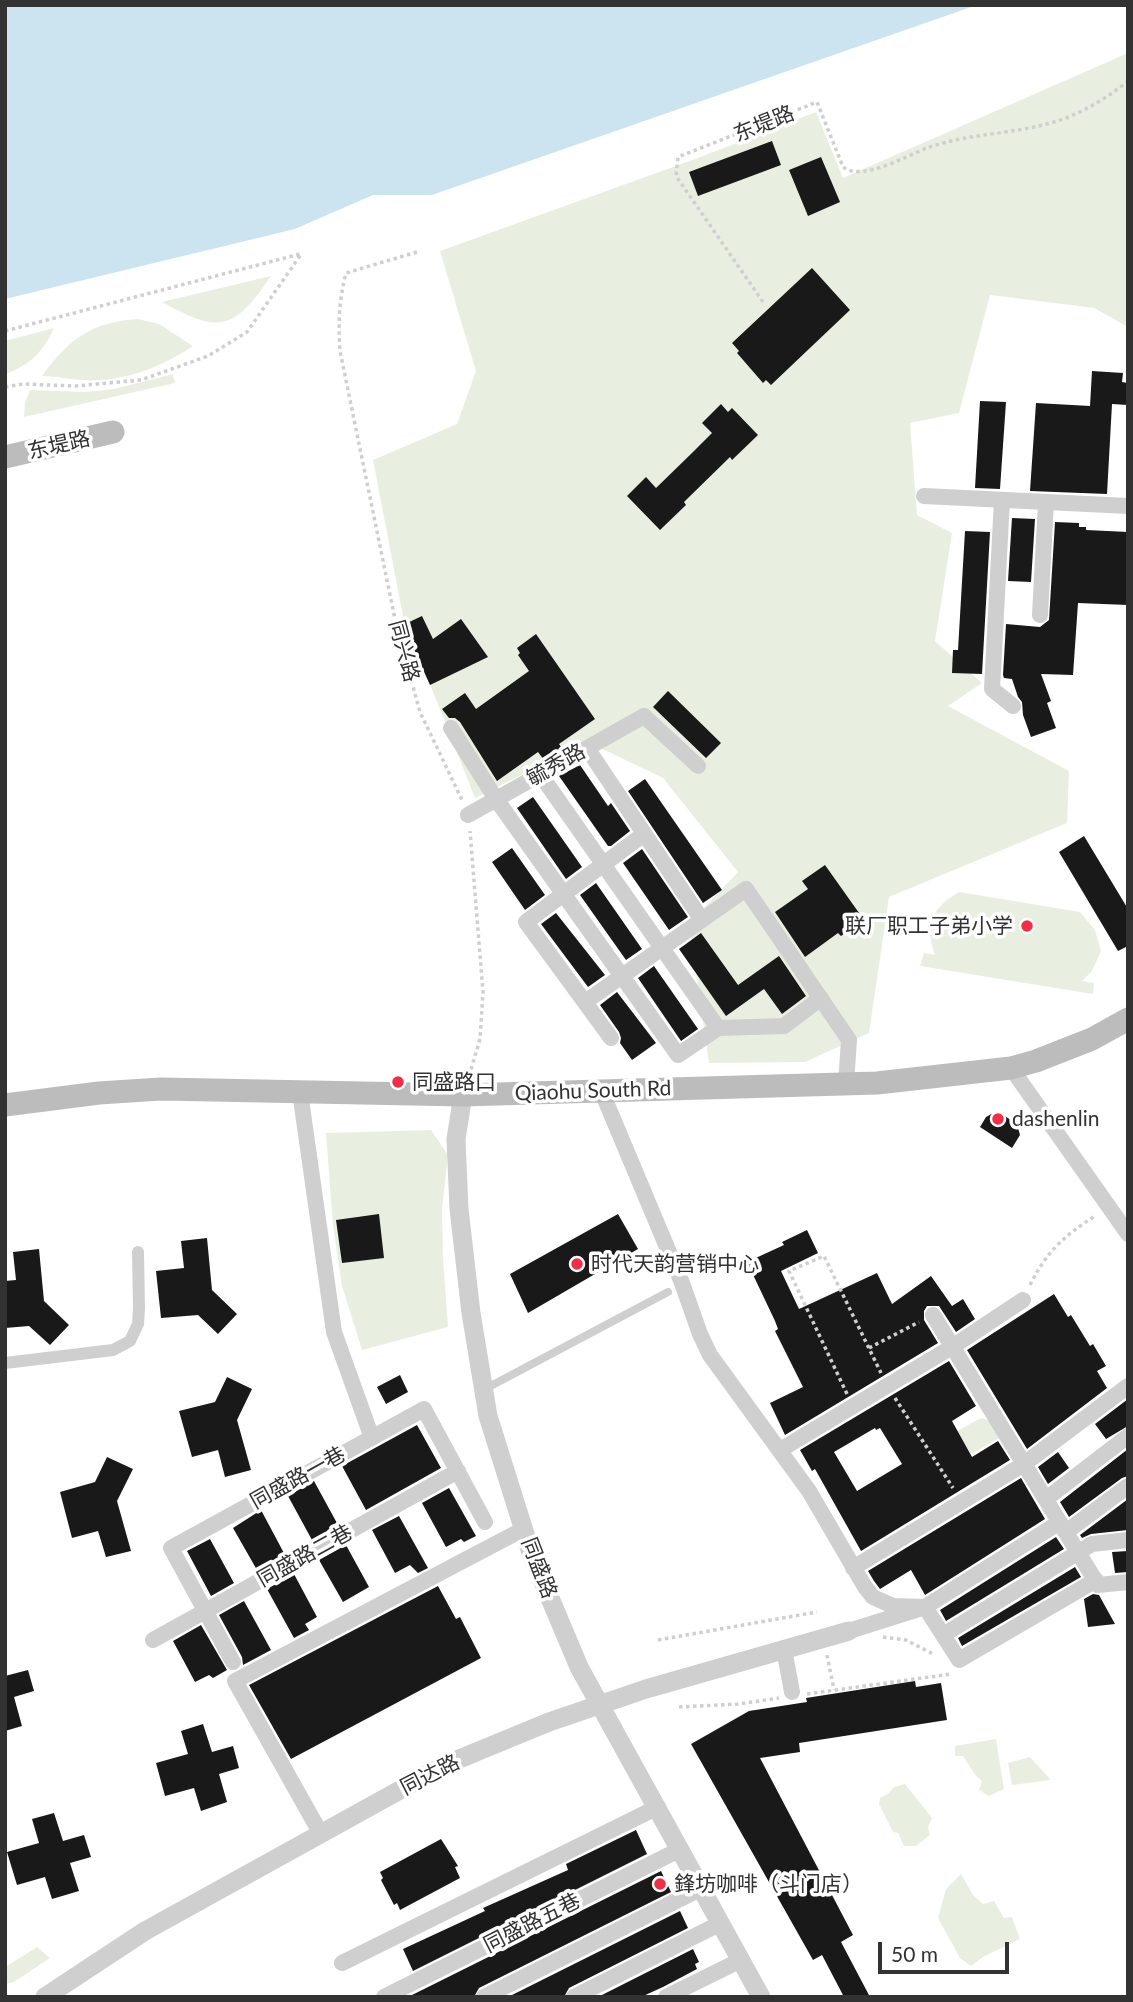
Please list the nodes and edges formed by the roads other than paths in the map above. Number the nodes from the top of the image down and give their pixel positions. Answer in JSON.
{"nodes":[{"id":1,"x":113,"y":432,"type":"dead end"},
{"id":2,"x":5,"y":457,"type":"edge"},
{"id":3,"x":924,"y":496,"type":"dead end"},
{"id":4,"x":1002,"y":500,"type":"junction"},
{"id":5,"x":1046,"y":502,"type":"junction"},
{"id":6,"x":1128,"y":506,"type":"edge"},
{"id":7,"x":1040,"y":615,"type":"dead end"},
{"id":8,"x":1013,"y":706,"type":"dead end"},
{"id":9,"x":450,"y":728,"type":"dead end"},
{"id":10,"x":587,"y":748,"type":"junction"},
{"id":11,"x":698,"y":766,"type":"dead end"},
{"id":12,"x":540,"y":774,"type":"junction"},
{"id":13,"x":496,"y":799,"type":"junction"},
{"id":14,"x":468,"y":815,"type":"road end"},
{"id":15,"x":644,"y":834,"type":"junction"},
{"id":16,"x":603,"y":864,"type":"junction"},
{"id":17,"x":563,"y":894,"type":"junction"},
{"id":18,"x":702,"y":920,"type":"junction"},
{"id":19,"x":662,"y":948,"type":"junction"},
{"id":20,"x":622,"y":976,"type":"junction"},
{"id":21,"x":821,"y":998,"type":"junction"},
{"id":22,"x":584,"y":1002,"type":"junction"},
{"id":23,"x":1128,"y":1019,"type":"edge"},
{"id":24,"x":718,"y":1028,"type":"junction"},
{"id":25,"x":611,"y":1038,"type":"dead end"},
{"id":26,"x":1011,"y":1068,"type":"junction"},
{"id":27,"x":846,"y":1084,"type":"junction"},
{"id":28,"x":601,"y":1090,"type":"junction"},
{"id":29,"x":300,"y":1092,"type":"junction"},
{"id":30,"x":463,"y":1095,"type":"junction"},
{"id":31,"x":5,"y":1105,"type":"edge"},
{"id":32,"x":1128,"y":1234,"type":"edge"},
{"id":33,"x":138,"y":1252,"type":"dead end"},
{"id":34,"x":668,"y":1293,"type":"dead end"},
{"id":35,"x":1023,"y":1300,"type":"road end"},
{"id":36,"x":933,"y":1315,"type":"road end"},
{"id":37,"x":952,"y":1347,"type":"junction"},
{"id":38,"x":5,"y":1363,"type":"edge"},
{"id":39,"x":1128,"y":1386,"type":"edge"},
{"id":40,"x":484,"y":1390,"type":"junction"},
{"id":41,"x":1128,"y":1436,"type":"edge"},
{"id":42,"x":372,"y":1438,"type":"junction"},
{"id":43,"x":780,"y":1450,"type":"junction"},
{"id":44,"x":1024,"y":1464,"type":"junction"},
{"id":45,"x":458,"y":1471,"type":"junction"},
{"id":46,"x":1128,"y":1486,"type":"edge"},
{"id":47,"x":1046,"y":1499,"type":"junction"},
{"id":48,"x":485,"y":1521,"type":"dead end"},
{"id":49,"x":1063,"y":1527,"type":"junction"},
{"id":50,"x":516,"y":1533,"type":"dead end"},
{"id":51,"x":1128,"y":1539,"type":"edge"},
{"id":52,"x":1078,"y":1552,"type":"junction"},
{"id":53,"x":853,"y":1568,"type":"junction"},
{"id":54,"x":1096,"y":1580,"type":"junction"},
{"id":55,"x":1128,"y":1582,"type":"edge"},
{"id":56,"x":925,"y":1607,"type":"junction"},
{"id":57,"x":205,"y":1611,"type":"junction"},
{"id":58,"x":849,"y":1631,"type":"joint"},
{"id":59,"x":943,"y":1634,"type":"junction"},
{"id":60,"x":153,"y":1640,"type":"dead end"},
{"id":61,"x":785,"y":1649,"type":"junction"},
{"id":62,"x":233,"y":1662,"type":"dead end"},
{"id":63,"x":793,"y":1695,"type":"road end"},
{"id":64,"x":600,"y":1704,"type":"junction"},
{"id":65,"x":658,"y":1807,"type":"junction"},
{"id":66,"x":321,"y":1834,"type":"junction"},
{"id":67,"x":681,"y":1849,"type":"junction"},
{"id":68,"x":702,"y":1888,"type":"junction"},
{"id":69,"x":721,"y":1923,"type":"junction"},
{"id":70,"x":741,"y":1960,"type":"junction"},
{"id":71,"x":342,"y":1963,"type":"dead end"},
{"id":72,"x":45,"y":1997,"type":"edge"},
{"id":73,"x":384,"y":1997,"type":"edge"},
{"id":74,"x":484,"y":1997,"type":"edge"},
{"id":75,"x":574,"y":1997,"type":"edge"},
{"id":76,"x":666,"y":1997,"type":"edge"},
{"id":77,"x":761,"y":1997,"type":"edge"}],
"edges":[{"from":1,"to":2,"type":"main road","name":"东堤路"},
{"from":3,"to":4,"type":"street"},
{"from":4,"to":5,"type":"street"},
{"from":4,"to":8,"type":"street"},
{"from":5,"to":6,"type":"street"},
{"from":5,"to":7,"type":"street"},
{"from":9,"to":13,"type":"street"},
{"from":10,"to":11,"type":"street","name":"毓秀路"},
{"from":10,"to":12,"type":"street","name":"毓秀路"},
{"from":10,"to":15,"type":"street"},
{"from":12,"to":13,"type":"street","name":"毓秀路"},
{"from":12,"to":16,"type":"street"},
{"from":13,"to":14,"type":"street","name":"毓秀路"},
{"from":13,"to":17,"type":"street"},
{"from":15,"to":16,"type":"street"},
{"from":15,"to":18,"type":"street"},
{"from":16,"to":17,"type":"street"},
{"from":16,"to":19,"type":"street"},
{"from":17,"to":20,"type":"street"},
{"from":17,"to":22,"type":"street"},
{"from":18,"to":19,"type":"street"},
{"from":18,"to":21,"type":"street"},
{"from":19,"to":20,"type":"street"},
{"from":19,"to":24,"type":"street"},
{"from":20,"to":22,"type":"street"},
{"from":20,"to":24,"type":"street"},
{"from":21,"to":24,"type":"street"},
{"from":21,"to":27,"type":"street"},
{"from":22,"to":25,"type":"street"},
{"from":23,"to":26,"type":"main road","name":"Qiaohu South Rd"},
{"from":26,"to":27,"type":"main road","name":"Qiaohu South Rd"},
{"from":26,"to":32,"type":"street"},
{"from":27,"to":28,"type":"main road","name":"Qiaohu South Rd"},
{"from":28,"to":30,"type":"main road","name":"Qiaohu South Rd"},
{"from":28,"to":43,"type":"street"},
{"from":29,"to":30,"type":"main road","name":"Qiaohu South Rd"},
{"from":29,"to":31,"type":"main road","name":"Qiaohu South Rd"},
{"from":29,"to":42,"type":"street"},
{"from":30,"to":40,"type":"street","name":"同盛路"},
{"from":33,"to":38,"type":"street"},
{"from":34,"to":40,"type":"lane"},
{"from":35,"to":37,"type":"street"},
{"from":36,"to":37,"type":"street"},
{"from":37,"to":43,"type":"street"},
{"from":37,"to":44,"type":"street"},
{"from":39,"to":44,"type":"street"},
{"from":40,"to":64,"type":"street","name":"同盛路"},
{"from":41,"to":47,"type":"street"},
{"from":42,"to":45,"type":"street","name":"同盛路一巷"},
{"from":42,"to":57,"type":"street","name":"同盛路一巷"},
{"from":43,"to":53,"type":"street"},
{"from":44,"to":47,"type":"street"},
{"from":44,"to":53,"type":"street"},
{"from":45,"to":48,"type":"street"},
{"from":45,"to":57,"type":"street","name":"同盛路二巷"},
{"from":46,"to":49,"type":"street"},
{"from":47,"to":49,"type":"street"},
{"from":49,"to":52,"type":"street"},
{"from":49,"to":56,"type":"street"},
{"from":50,"to":66,"type":"street"},
{"from":51,"to":52,"type":"street"},
{"from":52,"to":54,"type":"street"},
{"from":52,"to":59,"type":"street"},
{"from":53,"to":56,"type":"street"},
{"from":54,"to":55,"type":"street"},
{"from":54,"to":59,"type":"street"},
{"from":56,"to":58,"type":"street"},
{"from":56,"to":59,"type":"street"},
{"from":57,"to":60,"type":"street","name":"同盛路二巷"},
{"from":57,"to":62,"type":"street"},
{"from":58,"to":61,"type":"street","name":"同达路"},
{"from":61,"to":63,"type":"street"},
{"from":61,"to":64,"type":"street","name":"同达路"},
{"from":64,"to":65,"type":"street","name":"同盛路"},
{"from":64,"to":66,"type":"street","name":"同达路"},
{"from":65,"to":67,"type":"street","name":"同盛路"},
{"from":65,"to":71,"type":"street"},
{"from":66,"to":72,"type":"street","name":"同达路"},
{"from":67,"to":68,"type":"street","name":"同盛路"},
{"from":67,"to":73,"type":"street","name":"同盛路五巷"},
{"from":68,"to":69,"type":"street","name":"同盛路"},
{"from":68,"to":74,"type":"street"},
{"from":69,"to":70,"type":"street","name":"同盛路"},
{"from":69,"to":75,"type":"street"},
{"from":70,"to":76,"type":"street"},
{"from":70,"to":77,"type":"street","name":"同盛路"}]}
